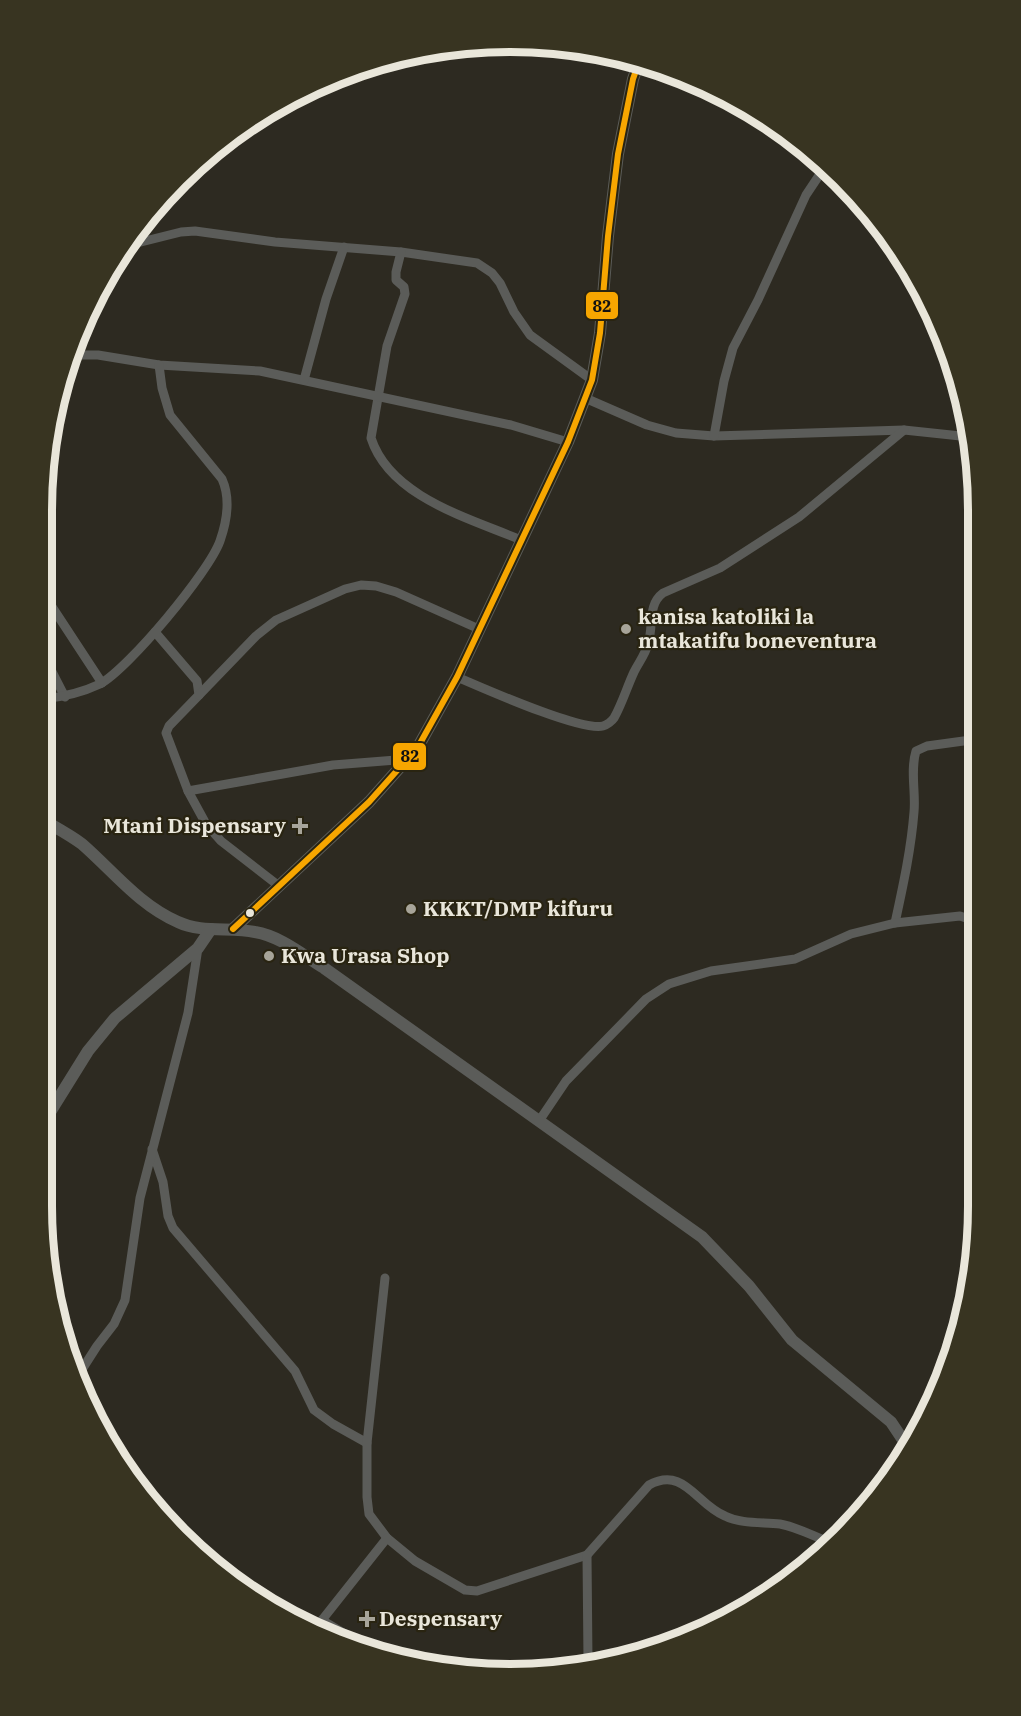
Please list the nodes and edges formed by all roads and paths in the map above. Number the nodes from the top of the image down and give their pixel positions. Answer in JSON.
{"nodes":[{"id":1,"x":636,"y":70,"type":"edge"},
{"id":2,"x":820,"y":174,"type":"edge"},
{"id":3,"x":140,"y":242,"type":"edge"},
{"id":4,"x":344,"y":247,"type":"junction"},
{"id":5,"x":401,"y":252,"type":"junction"},
{"id":6,"x":80,"y":355,"type":"edge"},
{"id":7,"x":159,"y":365,"type":"junction"},
{"id":8,"x":304,"y":380,"type":"junction"},
{"id":9,"x":592,"y":380,"type":"junction"},
{"id":10,"x":378,"y":397,"type":"junction"},
{"id":11,"x":585,"y":398,"type":"junction"},
{"id":12,"x":904,"y":429,"type":"junction"},
{"id":13,"x":714,"y":436,"type":"junction"},
{"id":14,"x":963,"y":436,"type":"edge"},
{"id":15,"x":568,"y":441,"type":"junction"},
{"id":16,"x":521,"y":540,"type":"junction"},
{"id":17,"x":52,"y":607,"type":"edge"},
{"id":18,"x":479,"y":629,"type":"junction"},
{"id":19,"x":155,"y":632,"type":"junction"},
{"id":20,"x":52,"y":672,"type":"edge"},
{"id":21,"x":457,"y":677,"type":"junction"},
{"id":22,"x":102,"y":683,"type":"junction"},
{"id":23,"x":199,"y":694,"type":"junction"},
{"id":24,"x":65,"y":697,"type":"junction"},
{"id":25,"x":52,"y":698,"type":"edge"},
{"id":26,"x":968,"y":740,"type":"edge"},
{"id":27,"x":409,"y":759,"type":"junction"},
{"id":28,"x":188,"y":791,"type":"junction"},
{"id":29,"x":52,"y":826,"type":"edge"},
{"id":30,"x":279,"y":886,"type":"junction"},
{"id":31,"x":968,"y":919,"type":"edge"},
{"id":32,"x":895,"y":923,"type":"junction"},
{"id":33,"x":211,"y":929,"type":"junction"},
{"id":34,"x":233,"y":929,"type":"junction"},
{"id":35,"x":198,"y":948,"type":"junction"},
{"id":36,"x":52,"y":1109,"type":"edge"},
{"id":37,"x":539,"y":1121,"type":"junction"},
{"id":38,"x":152,"y":1149,"type":"junction"},
{"id":39,"x":386,"y":1278,"type":"dead end"},
{"id":40,"x":82,"y":1367,"type":"edge"},
{"id":41,"x":903,"y":1441,"type":"edge"},
{"id":42,"x":367,"y":1443,"type":"junction"},
{"id":43,"x":387,"y":1538,"type":"junction"},
{"id":44,"x":823,"y":1540,"type":"edge"},
{"id":45,"x":587,"y":1555,"type":"junction"},
{"id":46,"x":321,"y":1622,"type":"edge"},
{"id":47,"x":588,"y":1657,"type":"edge"}],
"edges":[{"from":1,"to":9,"type":"street"},
{"from":2,"to":13,"type":"street"},
{"from":3,"to":4,"type":"street"},
{"from":4,"to":5,"type":"street"},
{"from":4,"to":8,"type":"street"},
{"from":5,"to":9,"type":"street"},
{"from":5,"to":10,"type":"street"},
{"from":6,"to":7,"type":"street"},
{"from":7,"to":8,"type":"street"},
{"from":7,"to":19,"type":"street"},
{"from":8,"to":10,"type":"street"},
{"from":9,"to":11,"type":"street"},
{"from":10,"to":15,"type":"street"},
{"from":10,"to":16,"type":"street"},
{"from":11,"to":13,"type":"street"},
{"from":11,"to":15,"type":"street"},
{"from":12,"to":13,"type":"street"},
{"from":12,"to":14,"type":"street"},
{"from":12,"to":21,"type":"street"},
{"from":15,"to":16,"type":"street"},
{"from":16,"to":18,"type":"street"},
{"from":17,"to":22,"type":"street"},
{"from":18,"to":21,"type":"street"},
{"from":18,"to":23,"type":"street"},
{"from":19,"to":22,"type":"street"},
{"from":19,"to":23,"type":"street"},
{"from":20,"to":24,"type":"street"},
{"from":21,"to":27,"type":"street"},
{"from":22,"to":24,"type":"street"},
{"from":23,"to":28,"type":"street"},
{"from":24,"to":25,"type":"street"},
{"from":26,"to":32,"type":"street"},
{"from":27,"to":28,"type":"street"},
{"from":27,"to":30,"type":"street"},
{"from":28,"to":30,"type":"street"},
{"from":29,"to":33,"type":"street"},
{"from":30,"to":34,"type":"street"},
{"from":31,"to":32,"type":"street"},
{"from":32,"to":37,"type":"street"},
{"from":33,"to":34,"type":"street"},
{"from":33,"to":35,"type":"street"},
{"from":34,"to":37,"type":"street"},
{"from":35,"to":36,"type":"street"},
{"from":35,"to":38,"type":"street"},
{"from":37,"to":41,"type":"street"},
{"from":38,"to":40,"type":"street"},
{"from":38,"to":42,"type":"street"},
{"from":39,"to":42,"type":"street"},
{"from":42,"to":43,"type":"street"},
{"from":43,"to":45,"type":"street"},
{"from":43,"to":46,"type":"street"},
{"from":44,"to":45,"type":"street"},
{"from":45,"to":47,"type":"street"}]}
